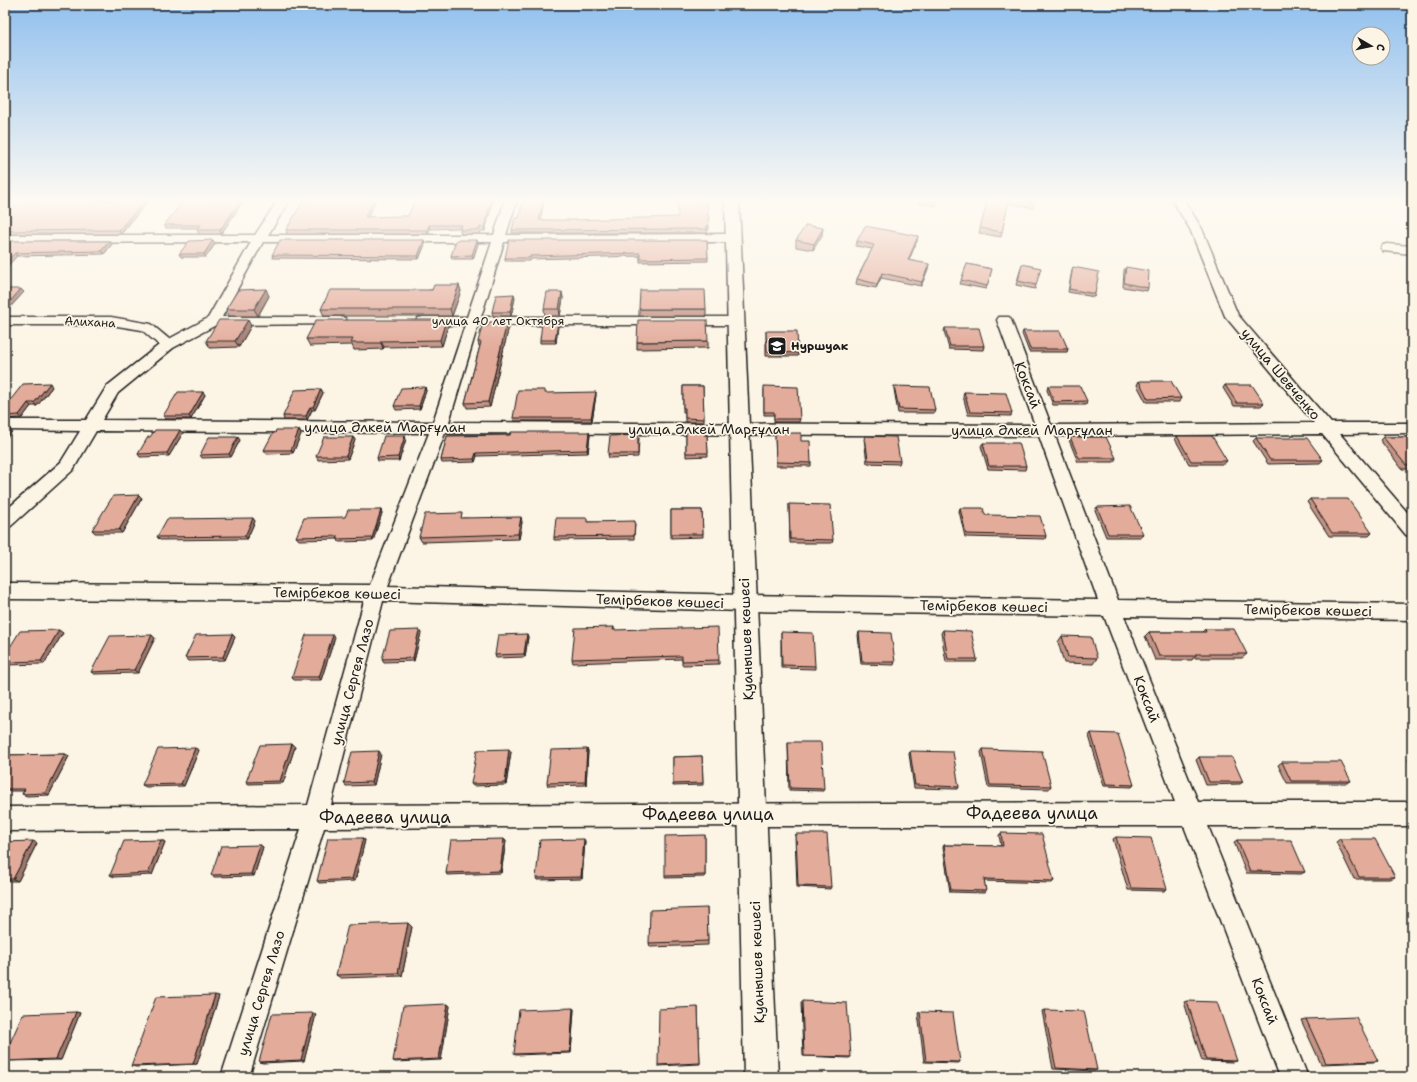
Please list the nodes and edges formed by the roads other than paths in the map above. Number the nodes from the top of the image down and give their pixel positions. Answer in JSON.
{"nodes":[{"id":1,"x":253,"y":250,"type":"edge"},
{"id":2,"x":494,"y":250,"type":"edge"},
{"id":3,"x":733,"y":250,"type":"edge"},
{"id":4,"x":1205,"y":250,"type":"edge"},
{"id":5,"x":1004,"y":320,"type":"dead end"},
{"id":6,"x":5,"y":321,"type":"edge"},
{"id":7,"x":213,"y":321,"type":"junction"},
{"id":8,"x":355,"y":321,"type":"edge"},
{"id":9,"x":410,"y":321,"type":"edge"},
{"id":10,"x":472,"y":321,"type":"junction"},
{"id":11,"x":735,"y":321,"type":"junction"},
{"id":12,"x":168,"y":345,"type":"junction"},
{"id":13,"x":5,"y":425,"type":"edge"},
{"id":14,"x":92,"y":425,"type":"junction"},
{"id":15,"x":439,"y":428,"type":"junction"},
{"id":16,"x":1412,"y":428,"type":"edge"},
{"id":17,"x":740,"y":429,"type":"junction"},
{"id":18,"x":1327,"y":429,"type":"junction"},
{"id":19,"x":1045,"y":431,"type":"junction"},
{"id":20,"x":5,"y":521,"type":"edge"},
{"id":21,"x":1412,"y":530,"type":"edge"},
{"id":22,"x":5,"y":591,"type":"edge"},
{"id":23,"x":376,"y":593,"type":"junction"},
{"id":24,"x":744,"y":603,"type":"junction"},
{"id":25,"x":1111,"y":608,"type":"junction"},
{"id":26,"x":1412,"y":612,"type":"edge"},
{"id":27,"x":1191,"y":813,"type":"junction"},
{"id":28,"x":753,"y":814,"type":"junction"},
{"id":29,"x":1412,"y":814,"type":"edge"},
{"id":30,"x":316,"y":817,"type":"junction"},
{"id":31,"x":5,"y":819,"type":"edge"},
{"id":32,"x":235,"y":1077,"type":"edge"},
{"id":33,"x":761,"y":1077,"type":"edge"},
{"id":34,"x":1294,"y":1077,"type":"edge"}],
"edges":[{"from":1,"to":7,"type":"street"},
{"from":2,"to":10,"type":"street","name":"улица Сергея Лазо"},
{"from":3,"to":11,"type":"street","name":"Қуанышев көшесі"},
{"from":4,"to":18,"type":"street","name":"улица Шевченко"},
{"from":5,"to":19,"type":"street","name":"Коксай"},
{"from":6,"to":12,"type":"street","name":"Алихана"},
{"from":7,"to":8,"type":"street"},
{"from":7,"to":12,"type":"street"},
{"from":9,"to":10,"type":"street","name":"улица 40 лет Октября"},
{"from":10,"to":11,"type":"street","name":"улица 40 лет Октября"},
{"from":10,"to":15,"type":"street","name":"улица Сергея Лазо"},
{"from":11,"to":17,"type":"street","name":"Қуанышев көшесі"},
{"from":12,"to":14,"type":"street"},
{"from":13,"to":14,"type":"street","name":"улица Әлкей Марғұлан"},
{"from":14,"to":15,"type":"street","name":"улица Әлкей Марғұлан"},
{"from":14,"to":20,"type":"street"},
{"from":15,"to":17,"type":"street","name":"улица Әлкей Марғұлан"},
{"from":15,"to":23,"type":"street","name":"улица Сергея Лазо"},
{"from":16,"to":18,"type":"street","name":"улица Әлкей Марғұлан"},
{"from":17,"to":19,"type":"street","name":"улица Әлкей Марғұлан"},
{"from":17,"to":24,"type":"street","name":"Қуанышев көшесі"},
{"from":18,"to":19,"type":"street","name":"улица Әлкей Марғұлан"},
{"from":18,"to":21,"type":"street","name":"улица Шевченко"},
{"from":19,"to":25,"type":"street","name":"Коксай"},
{"from":22,"to":23,"type":"street","name":"Темірбеков көшесі"},
{"from":23,"to":24,"type":"street","name":"Темірбеков көшесі"},
{"from":23,"to":30,"type":"street","name":"улица Сергея Лазо"},
{"from":24,"to":25,"type":"street","name":"Темірбеков көшесі"},
{"from":24,"to":28,"type":"street","name":"Қуанышев көшесі"},
{"from":25,"to":26,"type":"street","name":"Темірбеков көшесі"},
{"from":25,"to":27,"type":"street","name":"Коксай"},
{"from":27,"to":28,"type":"street","name":"Фадеева улица"},
{"from":27,"to":29,"type":"street","name":"Фадеева улица"},
{"from":27,"to":34,"type":"street","name":"Коксай"},
{"from":28,"to":30,"type":"street","name":"Фадеева улица"},
{"from":28,"to":33,"type":"street","name":"Қуанышев көшесі"},
{"from":30,"to":31,"type":"street","name":"Фадеева улица"},
{"from":30,"to":32,"type":"street","name":"улица Сергея Лазо"}]}
